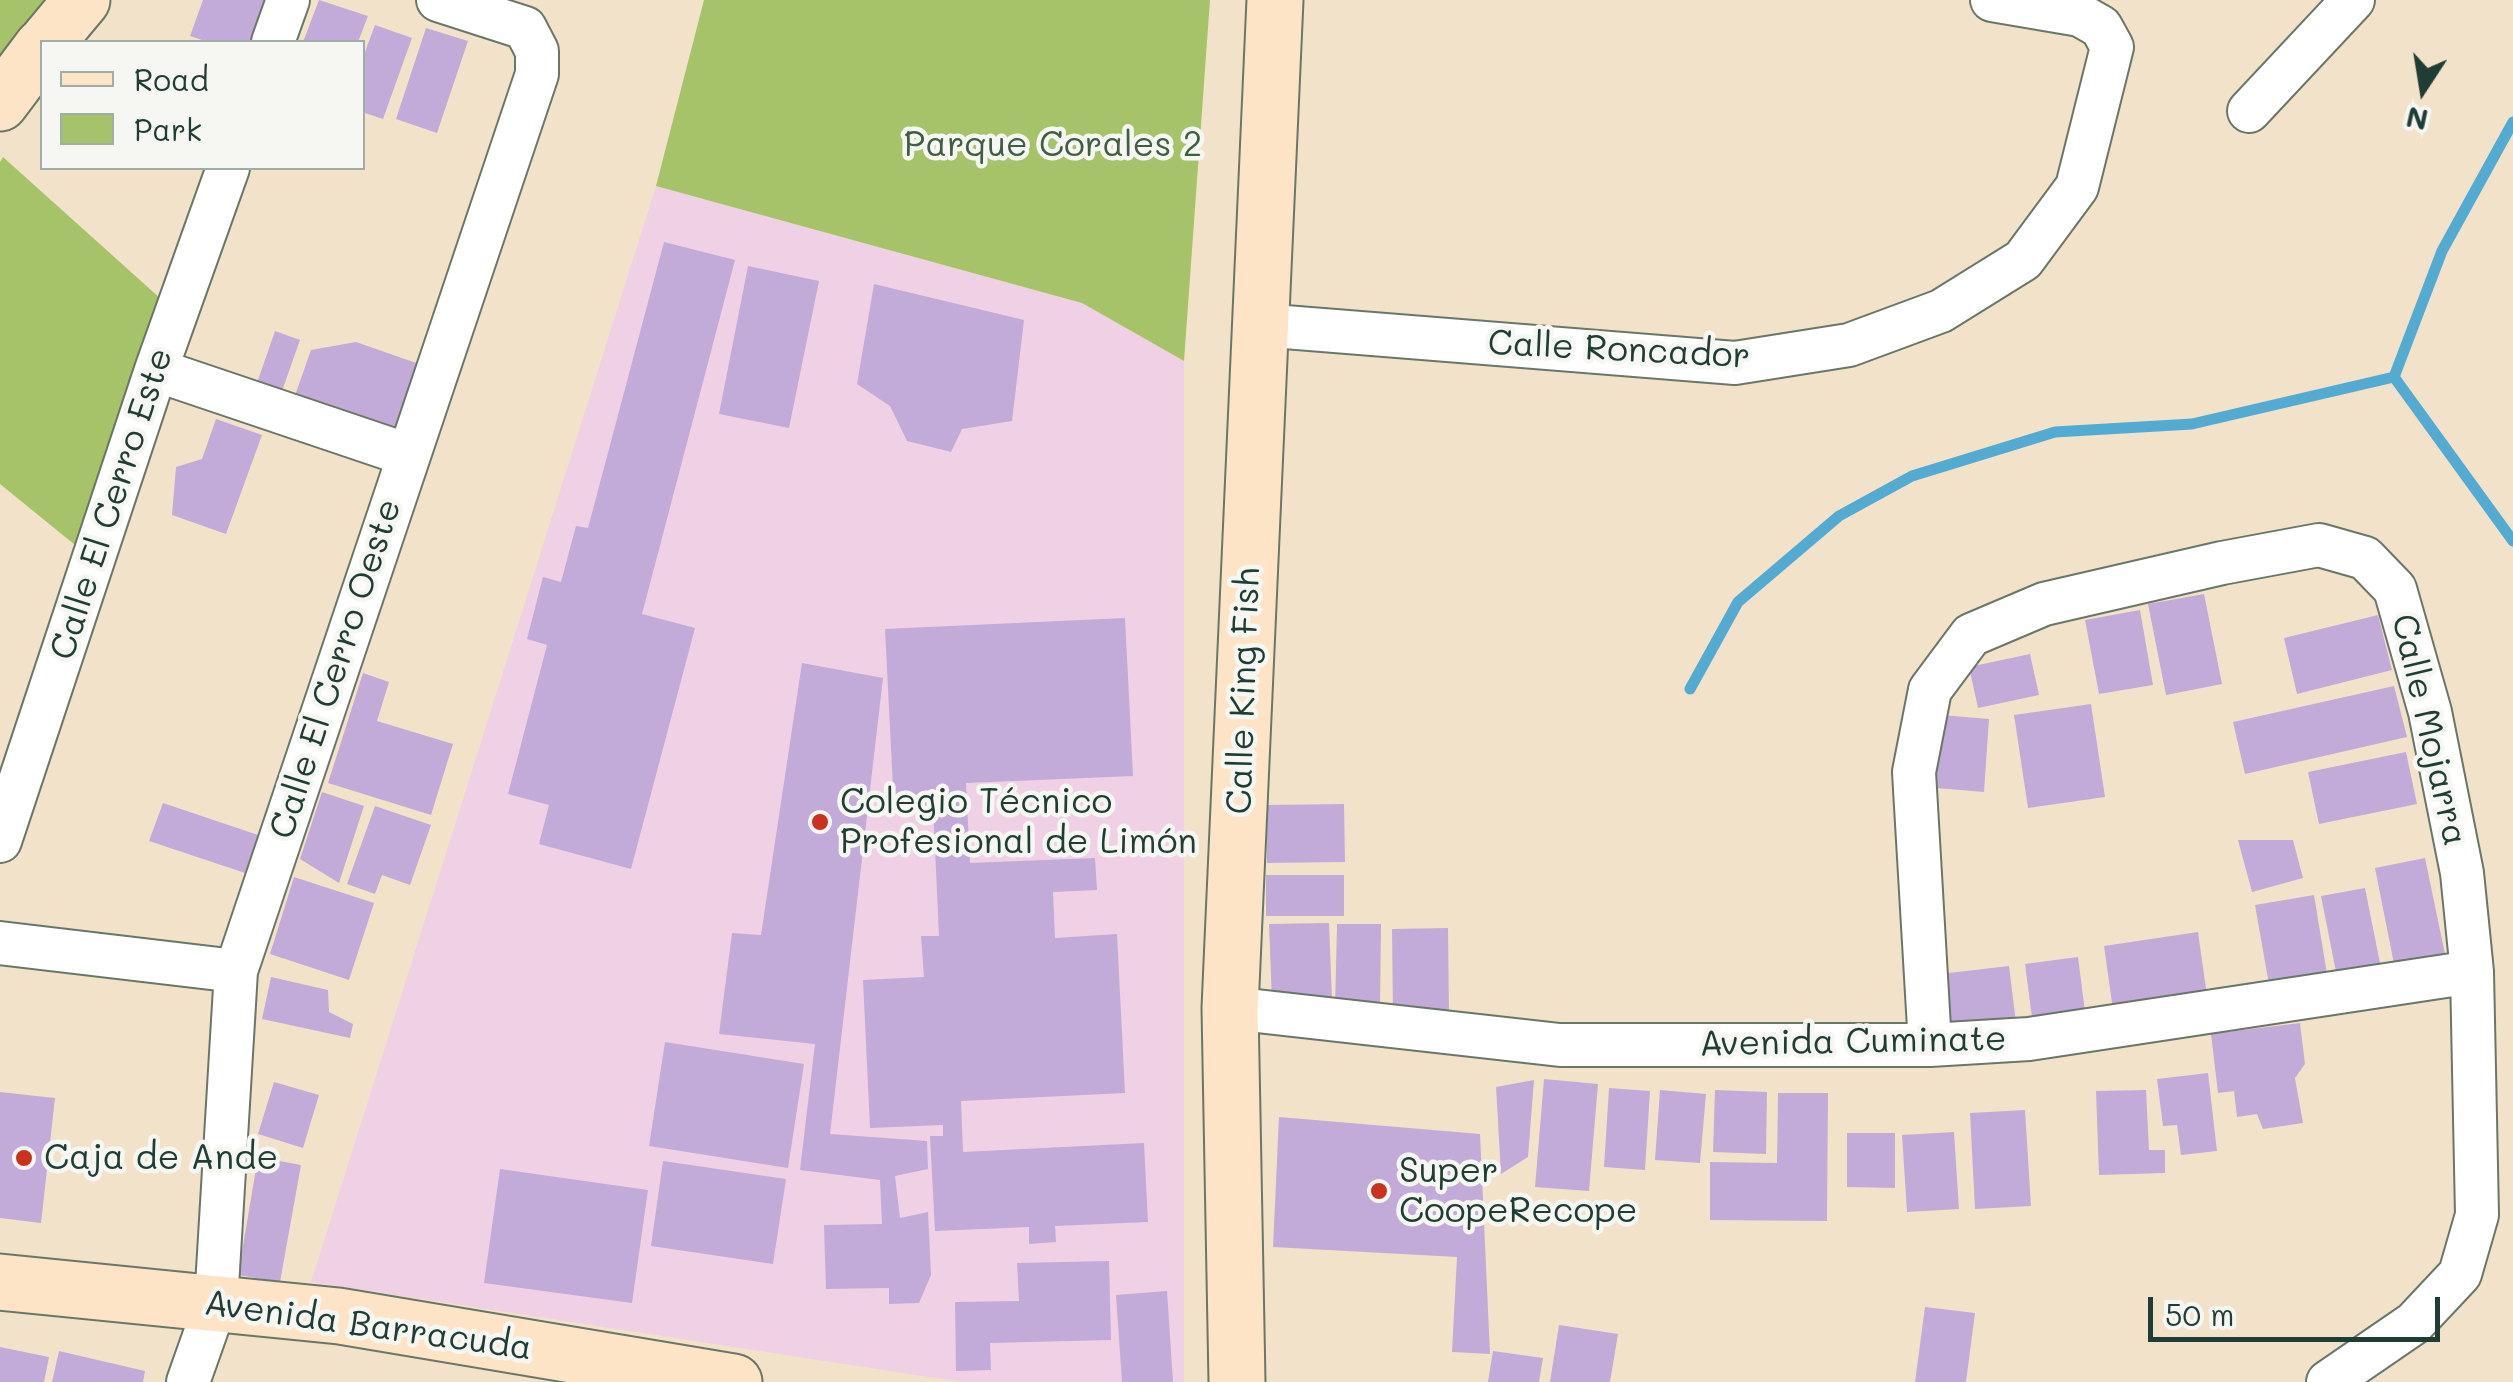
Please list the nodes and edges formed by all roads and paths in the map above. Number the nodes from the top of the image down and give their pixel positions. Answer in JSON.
{"nodes":[{"id":1,"x":82,"y":0,"type":"edge"},
{"id":2,"x":288,"y":0,"type":"edge"},
{"id":3,"x":438,"y":0,"type":"edge"},
{"id":4,"x":1276,"y":0,"type":"edge"},
{"id":5,"x":1992,"y":0,"type":"edge"},
{"id":6,"x":2354,"y":0,"type":"edge"},
{"id":7,"x":48,"y":40,"type":"edge"},
{"id":8,"x":274,"y":40,"type":"edge"},
{"id":9,"x":40,"y":50,"type":"edge"},
{"id":10,"x":0,"y":102,"type":"edge"},
{"id":11,"x":2250,"y":112,"type":"dead end"},
{"id":12,"x":227,"y":170,"type":"edge"},
{"id":13,"x":1260,"y":325,"type":"junction"},
{"id":14,"x":156,"y":370,"type":"junction"},
{"id":15,"x":408,"y":455,"type":"junction"},
{"id":16,"x":0,"y":841,"type":"edge"},
{"id":17,"x":0,"y":943,"type":"edge"},
{"id":18,"x":236,"y":971,"type":"junction"},
{"id":19,"x":2472,"y":972,"type":"junction"},
{"id":20,"x":1230,"y":1008,"type":"junction"},
{"id":21,"x":1930,"y":1046,"type":"junction"},
{"id":22,"x":0,"y":1282,"type":"edge"},
{"id":23,"x":216,"y":1303,"type":"junction"},
{"id":24,"x":188,"y":1382,"type":"edge"},
{"id":25,"x":734,"y":1382,"type":"edge"},
{"id":26,"x":1236,"y":1382,"type":"edge"},
{"id":27,"x":2328,"y":1382,"type":"edge"}],
"edges":[{"from":1,"to":7,"type":"street"},
{"from":2,"to":8,"type":"street"},
{"from":3,"to":15,"type":"street","name":"Calle El Cerro Oeste"},
{"from":4,"to":13,"type":"street","name":"Calle King Fish"},
{"from":5,"to":13,"type":"street","name":"Calle Roncador"},
{"from":6,"to":11,"type":"street"},
{"from":9,"to":10,"type":"street"},
{"from":12,"to":14,"type":"street","name":"Calle El Cerro Este"},
{"from":13,"to":20,"type":"street","name":"Calle King Fish"},
{"from":14,"to":15,"type":"street"},
{"from":14,"to":16,"type":"street","name":"Calle El Cerro Este"},
{"from":15,"to":18,"type":"street","name":"Calle El Cerro Oeste"},
{"from":17,"to":18,"type":"street"},
{"from":18,"to":23,"type":"street","name":"Calle El Cerro Oeste"},
{"from":19,"to":21,"type":"street","name":"Avenida Cuminate"},
{"from":19,"to":21,"type":"street","name":"Calle Mojarra"},
{"from":19,"to":27,"type":"street","name":"Calle Mojarra"},
{"from":20,"to":21,"type":"street","name":"Avenida Cuminate"},
{"from":20,"to":26,"type":"street","name":"Calle King Fish"},
{"from":22,"to":23,"type":"street","name":"Avenida Barracuda"},
{"from":23,"to":24,"type":"street","name":"Calle El Cerro Oeste"},
{"from":23,"to":25,"type":"street","name":"Avenida Barracuda"}]}
